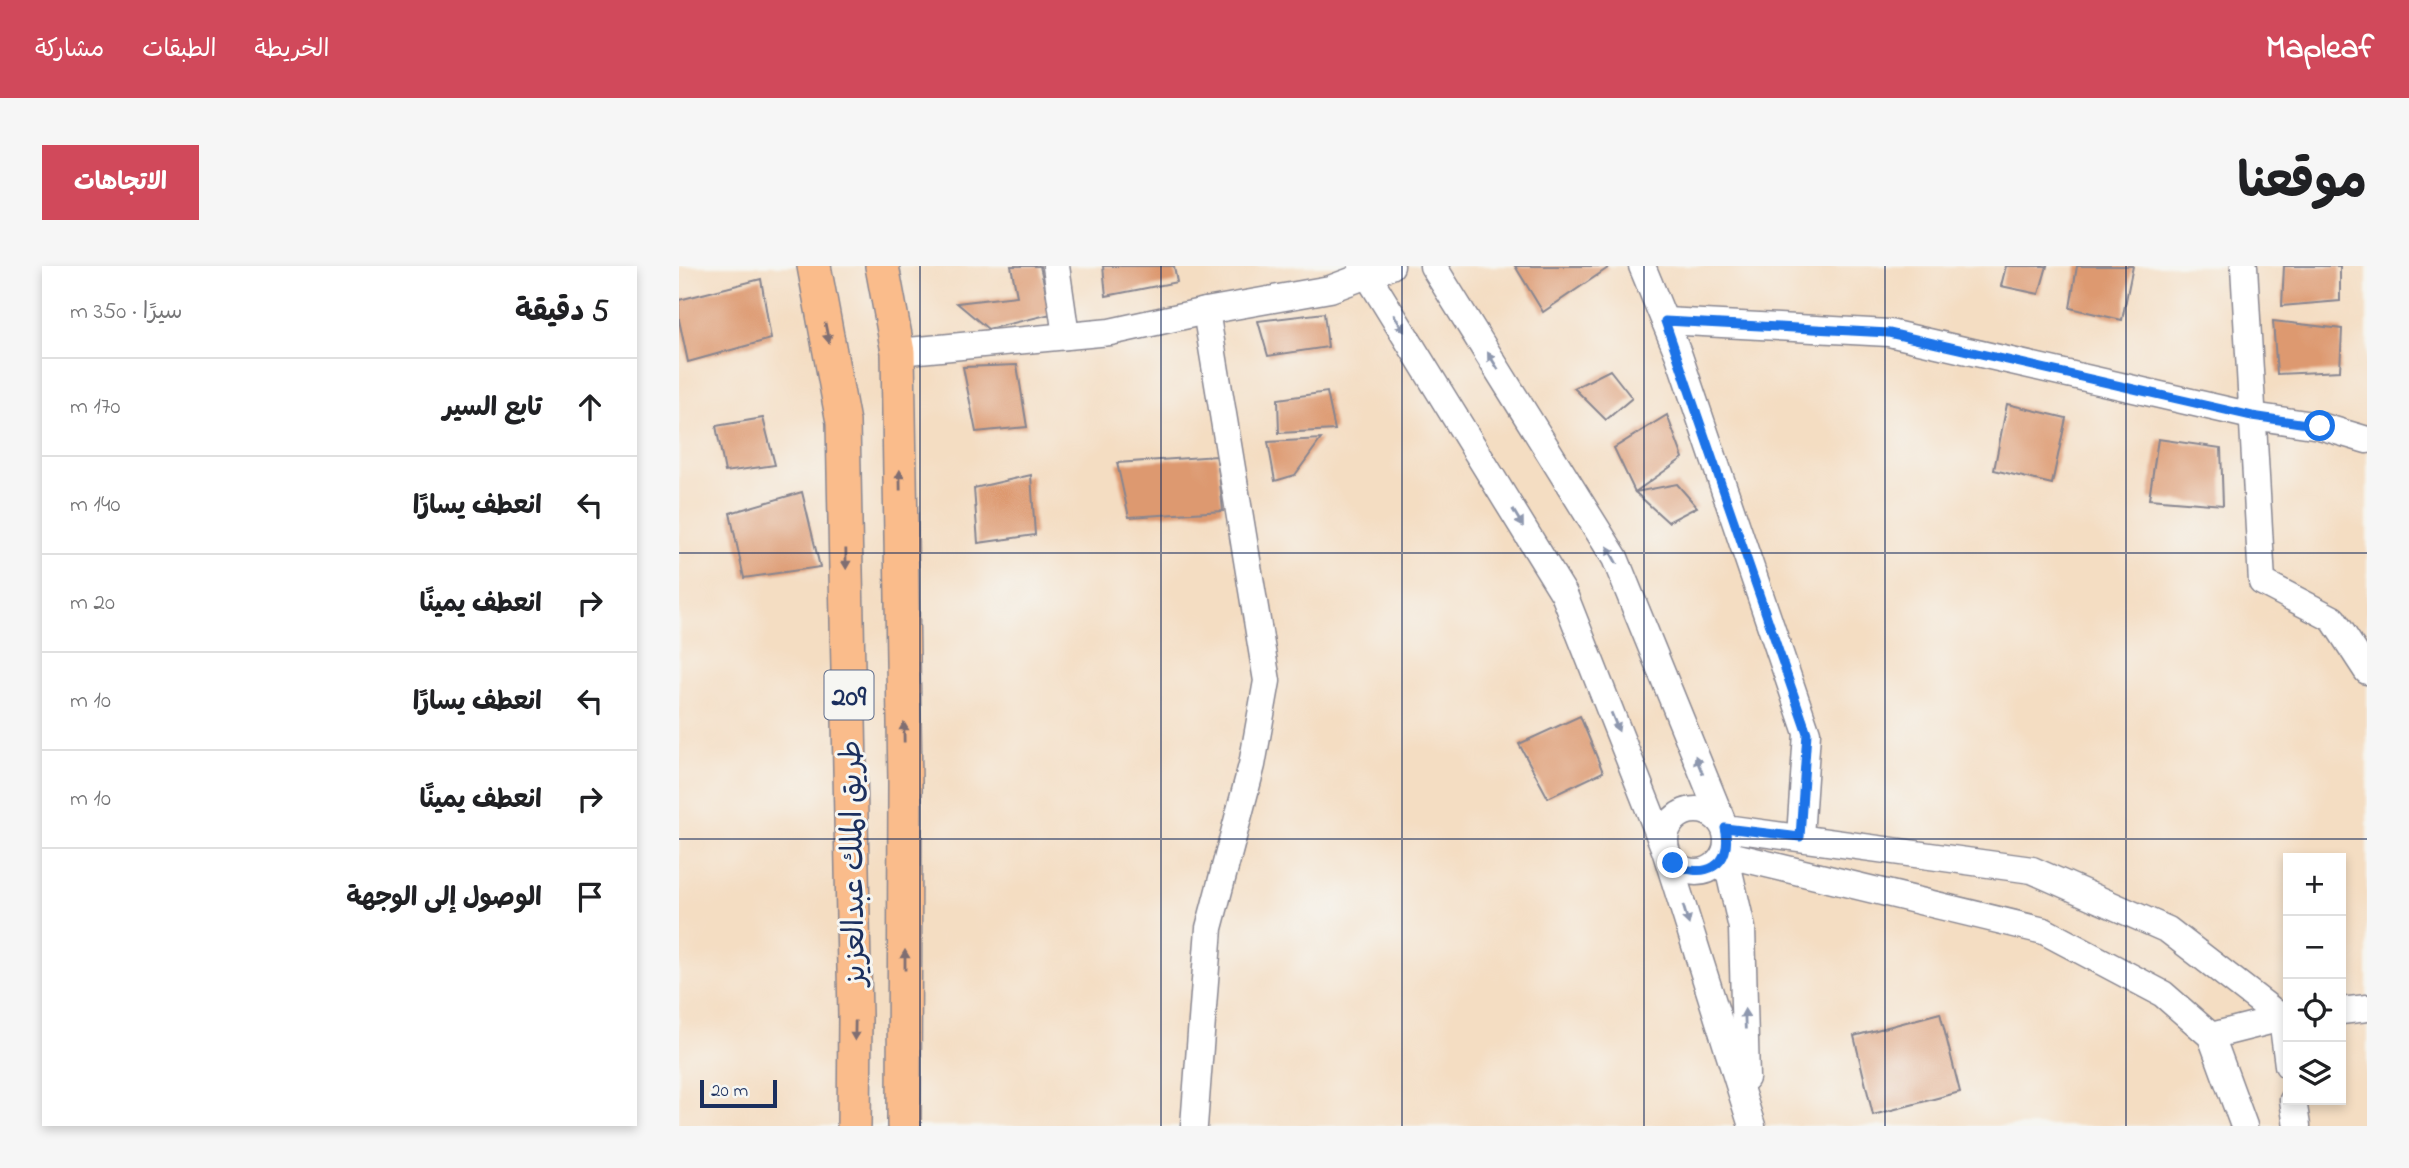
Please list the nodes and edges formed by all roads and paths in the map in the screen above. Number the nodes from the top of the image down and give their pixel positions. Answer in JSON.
{"nodes":[{"id":1,"x":814,"y":266,"type":"edge"},
{"id":2,"x":882,"y":266,"type":"edge"},
{"id":3,"x":1056,"y":266,"type":"edge"},
{"id":4,"x":1433,"y":266,"type":"edge"},
{"id":5,"x":1641,"y":266,"type":"edge"},
{"id":6,"x":2244,"y":266,"type":"edge"},
{"id":7,"x":1374,"y":269,"type":"edge"},
{"id":8,"x":1206,"y":311,"type":"junction"},
{"id":9,"x":1665,"y":321,"type":"junction"},
{"id":10,"x":1066,"y":336,"type":"junction"},
{"id":11,"x":898,"y":352,"type":"junction"},
{"id":12,"x":2252,"y":416,"type":"junction"},
{"id":13,"x":2367,"y":440,"type":"edge"},
{"id":14,"x":2367,"y":671,"type":"edge"},
{"id":15,"x":1800,"y":837,"type":"junction"},
{"id":16,"x":1725,"y":841,"type":"junction"},
{"id":17,"x":1665,"y":850,"type":"junction"},
{"id":18,"x":2367,"y":1008,"type":"edge"},
{"id":19,"x":2346,"y":1010,"type":"edge"},
{"id":20,"x":2283,"y":1016,"type":"edge"},
{"id":21,"x":2283,"y":1018,"type":"edge"},
{"id":22,"x":2211,"y":1036,"type":"junction"},
{"id":23,"x":2294,"y":1105,"type":"edge"},
{"id":24,"x":1749,"y":1119,"type":"edge"},
{"id":25,"x":854,"y":1126,"type":"edge"},
{"id":26,"x":904,"y":1126,"type":"edge"},
{"id":27,"x":1194,"y":1126,"type":"edge"},
{"id":28,"x":2244,"y":1126,"type":"edge"},
{"id":29,"x":2297,"y":1126,"type":"edge"}],
"edges":[{"from":1,"to":25,"type":"main road","name":"طريق الملك عبدالعزيز","number":"209","one_way":true},
{"from":2,"to":11,"type":"main road","name":"طريق الملك عبدالعزيز","number":"209"},
{"from":3,"to":10,"type":"street"},
{"from":16,"to":4,"type":"street","one_way":true},
{"from":5,"to":9,"type":"street"},
{"from":6,"to":12,"type":"street"},
{"from":7,"to":8,"type":"street"},
{"from":7,"to":17,"type":"street","one_way":true},
{"from":8,"to":10,"type":"street"},
{"from":8,"to":27,"type":"street"},
{"from":9,"to":12,"type":"street"},
{"from":9,"to":15,"type":"street"},
{"from":10,"to":11,"type":"street"},
{"from":26,"to":11,"type":"main road","name":"طريق الملك عبدالعزيز","number":"209","one_way":true},
{"from":12,"to":13,"type":"street"},
{"from":12,"to":14,"type":"street"},
{"from":15,"to":16,"type":"street"},
{"from":15,"to":20,"type":"street"},
{"from":16,"to":17,"type":"street"},
{"from":16,"to":17,"type":"street"},
{"from":16,"to":22,"type":"street"},
{"from":24,"to":16,"type":"street","one_way":true},
{"from":17,"to":24,"type":"street","one_way":true},
{"from":18,"to":19,"type":"street"},
{"from":21,"to":22,"type":"street"},
{"from":22,"to":28,"type":"street"},
{"from":23,"to":29,"type":"street"}]}
